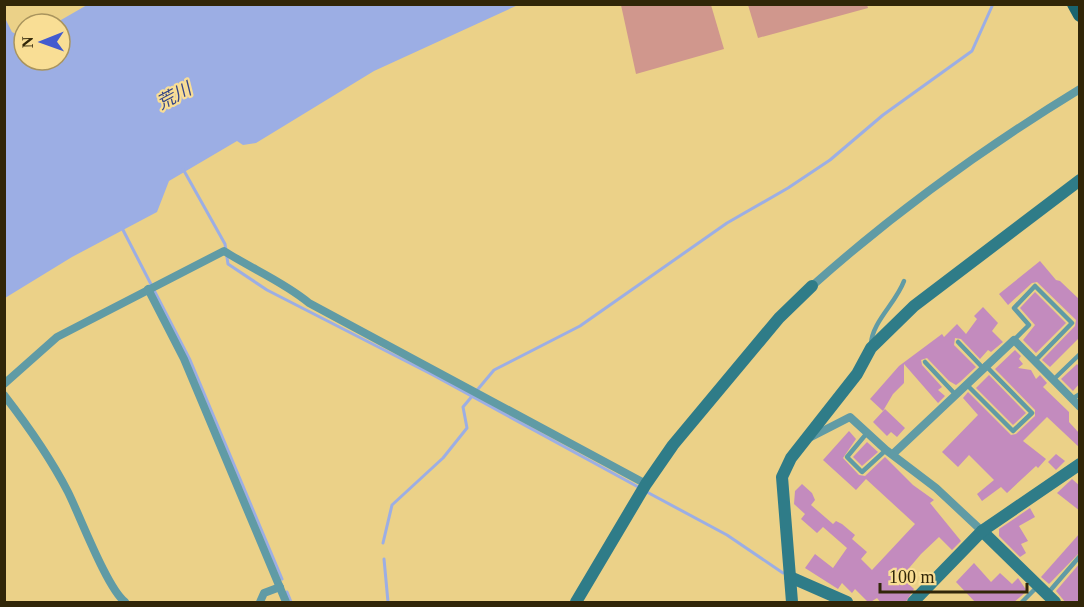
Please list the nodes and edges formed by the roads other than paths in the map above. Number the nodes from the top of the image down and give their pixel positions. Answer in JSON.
{"nodes":[{"id":1,"x":1074,"y":4,"type":"edge"},
{"id":2,"x":1080,"y":15,"type":"edge"},
{"id":3,"x":1080,"y":89,"type":"edge"},
{"id":4,"x":1080,"y":180,"type":"edge"},
{"id":5,"x":904,"y":281,"type":"dead end"},
{"id":6,"x":812,"y":286,"type":"joint"},
{"id":7,"x":148,"y":289,"type":"junction"},
{"id":8,"x":1014,"y":340,"type":"junction"},
{"id":9,"x":958,"y":342,"type":"dead end"},
{"id":10,"x":871,"y":348,"type":"junction"},
{"id":11,"x":1080,"y":354,"type":"edge"},
{"id":12,"x":1035,"y":361,"type":"junction"},
{"id":13,"x":925,"y":362,"type":"dead end"},
{"id":14,"x":984,"y":367,"type":"junction"},
{"id":15,"x":1053,"y":380,"type":"junction"},
{"id":16,"x":4,"y":384,"type":"edge"},
{"id":17,"x":966,"y":384,"type":"junction"},
{"id":18,"x":955,"y":394,"type":"junction"},
{"id":19,"x":4,"y":395,"type":"edge"},
{"id":20,"x":1076,"y":397,"type":"edge"},
{"id":21,"x":1080,"y":407,"type":"edge"},
{"id":22,"x":867,"y":433,"type":"junction"},
{"id":23,"x":807,"y":439,"type":"junction"},
{"id":24,"x":890,"y":452,"type":"junction"},
{"id":25,"x":1080,"y":464,"type":"edge"},
{"id":26,"x":645,"y":487,"type":"junction"},
{"id":27,"x":982,"y":531,"type":"junction"},
{"id":28,"x":1080,"y":556,"type":"edge"},
{"id":29,"x":790,"y":577,"type":"junction"},
{"id":30,"x":280,"y":587,"type":"junction"},
{"id":31,"x":1046,"y":594,"type":"edge"},
{"id":32,"x":125,"y":603,"type":"edge"},
{"id":33,"x":261,"y":603,"type":"edge"},
{"id":34,"x":286,"y":603,"type":"edge"},
{"id":35,"x":576,"y":603,"type":"edge"},
{"id":36,"x":792,"y":603,"type":"edge"},
{"id":37,"x":847,"y":603,"type":"edge"},
{"id":38,"x":913,"y":603,"type":"edge"},
{"id":39,"x":1022,"y":603,"type":"edge"}],
"edges":[{"from":1,"to":2,"type":"main road"},
{"from":3,"to":6,"type":"street"},
{"from":4,"to":10,"type":"street"},
{"from":5,"to":10,"type":"lane"},
{"from":6,"to":26,"type":"street"},
{"from":7,"to":16,"type":"street"},
{"from":7,"to":26,"type":"street"},
{"from":7,"to":30,"type":"street"},
{"from":8,"to":12,"type":"street"},
{"from":8,"to":12,"type":"lane"},
{"from":8,"to":14,"type":"street"},
{"from":9,"to":14,"type":"lane"},
{"from":10,"to":23,"type":"street"},
{"from":11,"to":15,"type":"lane"},
{"from":12,"to":15,"type":"street"},
{"from":13,"to":18,"type":"lane"},
{"from":14,"to":17,"type":"street"},
{"from":14,"to":17,"type":"lane"},
{"from":15,"to":20,"type":"street"},
{"from":17,"to":18,"type":"street"},
{"from":18,"to":24,"type":"street"},
{"from":19,"to":32,"type":"street"},
{"from":20,"to":21,"type":"street"},
{"from":22,"to":23,"type":"street"},
{"from":22,"to":24,"type":"street"},
{"from":22,"to":24,"type":"lane"},
{"from":23,"to":29,"type":"street"},
{"from":24,"to":27,"type":"street"},
{"from":25,"to":27,"type":"street"},
{"from":26,"to":35,"type":"street"},
{"from":27,"to":31,"type":"street"},
{"from":27,"to":38,"type":"street"},
{"from":28,"to":31,"type":"lane"},
{"from":29,"to":36,"type":"street"},
{"from":29,"to":37,"type":"street"},
{"from":30,"to":33,"type":"street"},
{"from":30,"to":34,"type":"street"},
{"from":31,"to":39,"type":"lane"}]}
